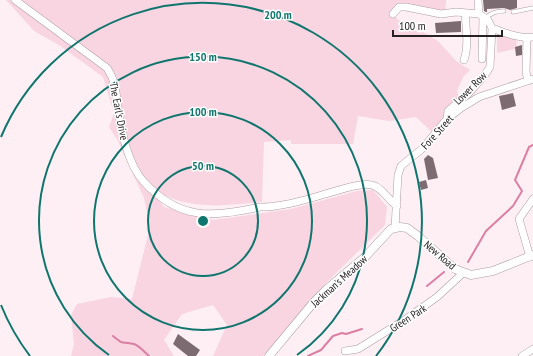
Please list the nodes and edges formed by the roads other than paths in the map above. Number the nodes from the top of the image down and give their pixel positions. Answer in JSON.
{"nodes":[{"id":1,"x":15,"y":0,"type":"edge"},
{"id":2,"x":478,"y":0,"type":"edge"},
{"id":3,"x":533,"y":8,"type":"edge"},
{"id":4,"x":504,"y":11,"type":"dead end"},
{"id":5,"x":513,"y":12,"type":"dead end"},
{"id":6,"x":465,"y":13,"type":"junction"},
{"id":7,"x":394,"y":14,"type":"dead end"},
{"id":8,"x":482,"y":16,"type":"junction"},
{"id":9,"x":492,"y":28,"type":"junction"},
{"id":10,"x":530,"y":37,"type":"edge"},
{"id":11,"x":482,"y":59,"type":"dead end"},
{"id":12,"x":464,"y":60,"type":"dead end"},
{"id":13,"x":530,"y":80,"type":"edge"},
{"id":14,"x":447,"y":119,"type":"junction"},
{"id":15,"x":533,"y":199,"type":"edge"},
{"id":16,"x":397,"y":206,"type":"junction"},
{"id":17,"x":395,"y":228,"type":"junction"},
{"id":18,"x":531,"y":256,"type":"edge"},
{"id":19,"x":463,"y":273,"type":"junction"},
{"id":20,"x":533,"y":349,"type":"edge"},
{"id":21,"x":345,"y":351,"type":"dead end"},
{"id":22,"x":269,"y":356,"type":"edge"},
{"id":23,"x":522,"y":356,"type":"edge"}],
"edges":[{"from":1,"to":16,"type":"street","name":"The Earl's Drive"},
{"from":2,"to":8,"type":"street"},
{"from":3,"to":5,"type":"lane"},
{"from":4,"to":8,"type":"lane"},
{"from":6,"to":7,"type":"street"},
{"from":6,"to":8,"type":"street"},
{"from":6,"to":12,"type":"street"},
{"from":8,"to":9,"type":"street"},
{"from":8,"to":11,"type":"street"},
{"from":9,"to":10,"type":"street"},
{"from":9,"to":14,"type":"street","name":"Lower Row"},
{"from":10,"to":13,"type":"street"},
{"from":13,"to":14,"type":"street","name":"Fore Street"},
{"from":14,"to":16,"type":"street","name":"Fore Street"},
{"from":15,"to":18,"type":"street"},
{"from":16,"to":17,"type":"street","name":"Fore Street"},
{"from":17,"to":19,"type":"street","name":"New Road"},
{"from":17,"to":22,"type":"street","name":"Jackman's Meadow"},
{"from":18,"to":19,"type":"street","name":"New Road"},
{"from":19,"to":21,"type":"street","name":"Green Park"},
{"from":20,"to":23,"type":"street"}]}
